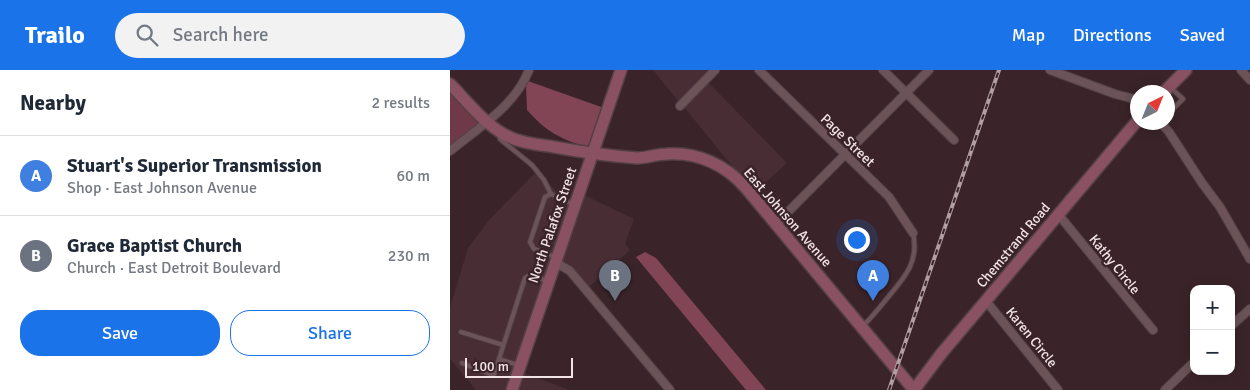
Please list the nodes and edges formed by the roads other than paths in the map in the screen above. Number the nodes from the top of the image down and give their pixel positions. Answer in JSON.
{"nodes":[{"id":1,"x":529,"y":70,"type":"edge"},
{"id":2,"x":621,"y":70,"type":"edge"},
{"id":3,"x":715,"y":70,"type":"edge"},
{"id":4,"x":759,"y":70,"type":"edge"},
{"id":5,"x":883,"y":70,"type":"edge"},
{"id":6,"x":928,"y":70,"type":"edge"},
{"id":7,"x":1050,"y":70,"type":"edge"},
{"id":8,"x":1186,"y":70,"type":"edge"},
{"id":9,"x":1240,"y":70,"type":"edge"},
{"id":10,"x":1068,"y":73,"type":"edge"},
{"id":11,"x":1250,"y":80,"type":"edge"},
{"id":12,"x":450,"y":84,"type":"edge"},
{"id":13,"x":1172,"y":85,"type":"edge"},
{"id":14,"x":906,"y":92,"type":"junction"},
{"id":15,"x":1175,"y":94,"type":"edge"},
{"id":16,"x":1130,"y":98,"type":"edge"},
{"id":17,"x":680,"y":106,"type":"dead end"},
{"id":18,"x":1175,"y":107,"type":"edge"},
{"id":19,"x":487,"y":121,"type":"junction"},
{"id":20,"x":1130,"y":129,"type":"edge"},
{"id":21,"x":1167,"y":130,"type":"edge"},
{"id":22,"x":502,"y":133,"type":"junction"},
{"id":23,"x":954,"y":140,"type":"dead end"},
{"id":24,"x":450,"y":151,"type":"edge"},
{"id":25,"x":592,"y":154,"type":"junction"},
{"id":26,"x":844,"y":155,"type":"junction"},
{"id":27,"x":551,"y":194,"type":"junction"},
{"id":28,"x":575,"y":205,"type":"junction"},
{"id":29,"x":1058,"y":214,"type":"junction"},
{"id":30,"x":776,"y":224,"type":"junction"},
{"id":31,"x":913,"y":233,"type":"joint"},
{"id":32,"x":1250,"y":259,"type":"edge"},
{"id":33,"x":556,"y":260,"type":"junction"},
{"id":34,"x":549,"y":281,"type":"junction"},
{"id":35,"x":986,"y":301,"type":"junction"},
{"id":36,"x":1250,"y":308,"type":"edge"},
{"id":37,"x":1235,"y":322,"type":"edge"},
{"id":38,"x":862,"y":327,"type":"junction"},
{"id":39,"x":1153,"y":330,"type":"dead end"},
{"id":40,"x":461,"y":332,"type":"dead end"},
{"id":41,"x":503,"y":345,"type":"junction"},
{"id":42,"x":498,"y":359,"type":"junction"},
{"id":43,"x":462,"y":363,"type":"dead end"},
{"id":44,"x":520,"y":366,"type":"junction"},
{"id":45,"x":1190,"y":366,"type":"edge"},
{"id":46,"x":512,"y":390,"type":"edge"},
{"id":47,"x":670,"y":390,"type":"edge"},
{"id":48,"x":914,"y":390,"type":"edge"},
{"id":49,"x":1058,"y":390,"type":"edge"},
{"id":50,"x":1165,"y":390,"type":"edge"}],
"edges":[{"from":1,"to":19,"type":"street"},
{"from":2,"to":25,"type":"main road","name":"North Palafox Street"},
{"from":3,"to":17,"type":"street"},
{"from":4,"to":26,"type":"street","name":"Page Street"},
{"from":5,"to":14,"type":"street"},
{"from":6,"to":14,"type":"street"},
{"from":7,"to":10,"type":"street"},
{"from":8,"to":13,"type":"main road"},
{"from":9,"to":11,"type":"street"},
{"from":10,"to":16,"type":"street"},
{"from":12,"to":19,"type":"main road","name":"East Johnson Avenue"},
{"from":14,"to":23,"type":"street"},
{"from":14,"to":26,"type":"street"},
{"from":15,"to":18,"type":"lane"},
{"from":19,"to":22,"type":"main road","name":"East Johnson Avenue"},
{"from":19,"to":24,"type":"street"},
{"from":20,"to":29,"type":"main road","name":"Chemstrand Road"},
{"from":21,"to":32,"type":"street"},
{"from":22,"to":25,"type":"main road","name":"East Johnson Avenue"},
{"from":22,"to":27,"type":"lane"},
{"from":25,"to":28,"type":"main road","name":"North Palafox Street"},
{"from":25,"to":30,"type":"main road","name":"East Johnson Avenue"},
{"from":26,"to":30,"type":"street"},
{"from":26,"to":31,"type":"street","name":"Page Street"},
{"from":27,"to":28,"type":"lane"},
{"from":27,"to":33,"type":"lane"},
{"from":28,"to":33,"type":"main road","name":"North Palafox Street"},
{"from":29,"to":35,"type":"main road","name":"Chemstrand Road"},
{"from":29,"to":39,"type":"street","name":"Kathy Circle"},
{"from":30,"to":38,"type":"main road","name":"East Johnson Avenue"},
{"from":31,"to":38,"type":"lane"},
{"from":33,"to":34,"type":"main road","name":"North Palafox Street"},
{"from":33,"to":47,"type":"street"},
{"from":34,"to":41,"type":"lane"},
{"from":34,"to":44,"type":"main road","name":"North Palafox Street"},
{"from":35,"to":48,"type":"main road","name":"Chemstrand Road"},
{"from":35,"to":49,"type":"street","name":"Karen Circle"},
{"from":36,"to":37,"type":"street"},
{"from":38,"to":48,"type":"main road","name":"East Johnson Avenue"},
{"from":40,"to":41,"type":"lane"},
{"from":41,"to":42,"type":"lane"},
{"from":42,"to":43,"type":"lane"},
{"from":42,"to":44,"type":"lane"},
{"from":44,"to":46,"type":"main road","name":"North Palafox Street"},
{"from":45,"to":50,"type":"street"}]}
